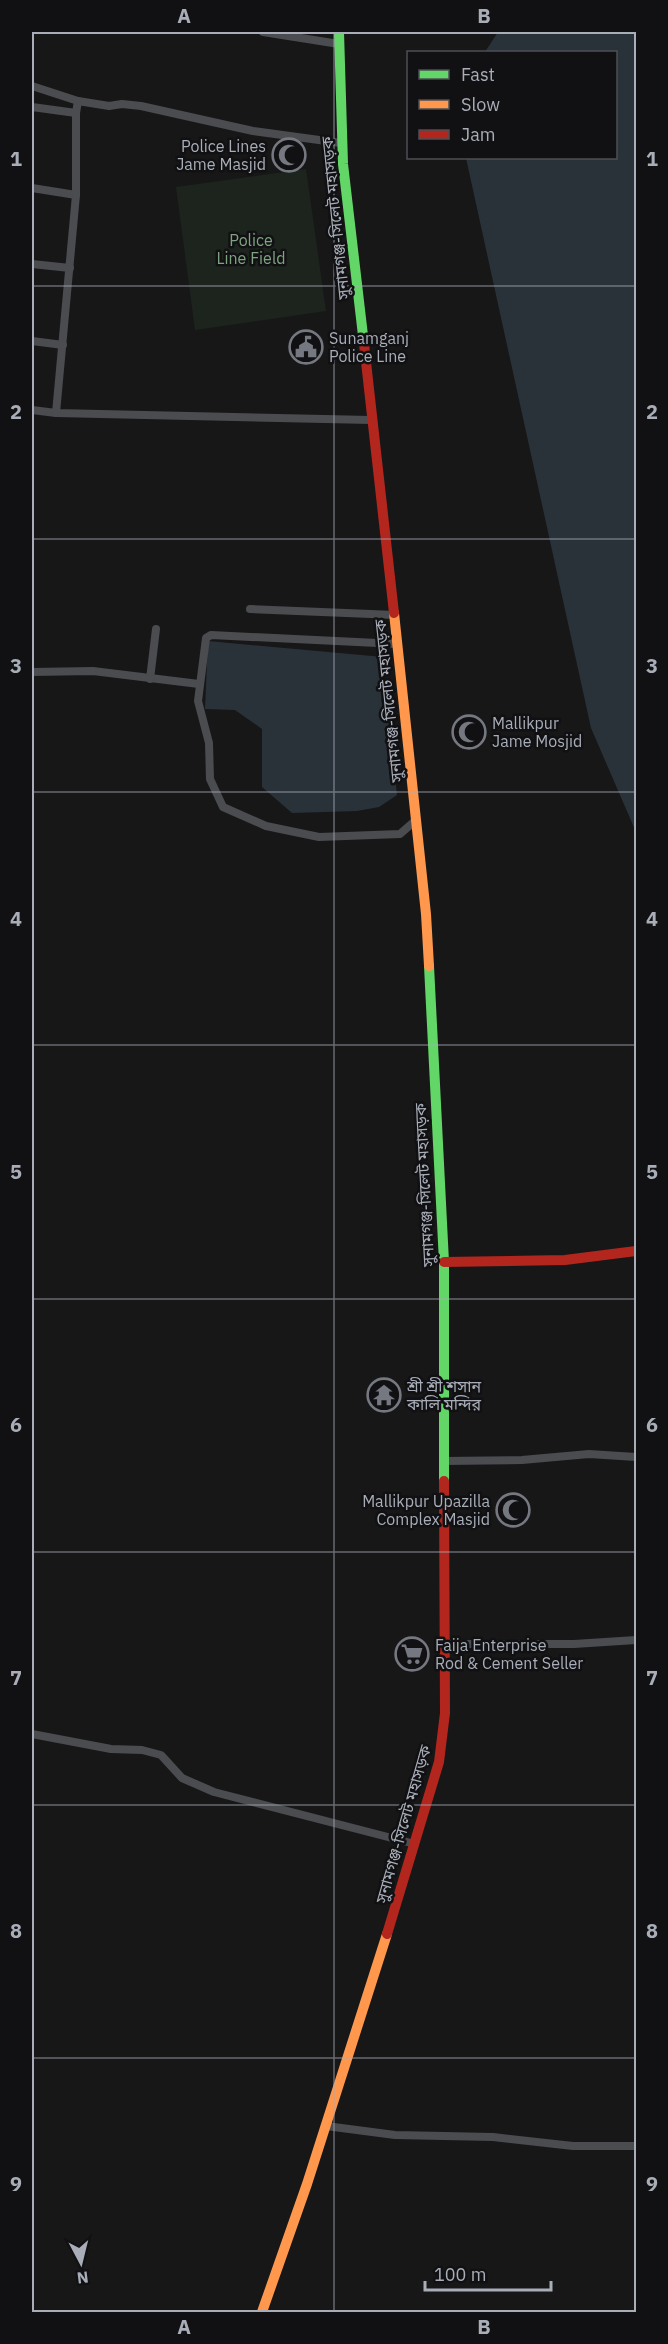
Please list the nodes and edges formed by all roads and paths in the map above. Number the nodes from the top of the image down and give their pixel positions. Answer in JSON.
{"nodes":[{"id":1,"x":263,"y":32,"type":"edge"},
{"id":2,"x":339,"y":32,"type":"edge"},
{"id":3,"x":339,"y":44,"type":"junction"},
{"id":4,"x":32,"y":86,"type":"edge"},
{"id":5,"x":78,"y":101,"type":"junction"},
{"id":6,"x":32,"y":107,"type":"edge"},
{"id":7,"x":76,"y":113,"type":"junction"},
{"id":8,"x":341,"y":143,"type":"junction"},
{"id":9,"x":32,"y":188,"type":"edge"},
{"id":10,"x":76,"y":195,"type":"junction"},
{"id":11,"x":32,"y":264,"type":"edge"},
{"id":12,"x":70,"y":268,"type":"junction"},
{"id":13,"x":32,"y":341,"type":"edge"},
{"id":14,"x":63,"y":345,"type":"junction"},
{"id":15,"x":32,"y":410,"type":"edge"},
{"id":16,"x":56,"y":413,"type":"junction"},
{"id":17,"x":371,"y":420,"type":"junction"},
{"id":18,"x":250,"y":609,"type":"dead end"},
{"id":19,"x":395,"y":615,"type":"junction"},
{"id":20,"x":156,"y":629,"type":"dead end"},
{"id":21,"x":398,"y":644,"type":"junction"},
{"id":22,"x":32,"y":672,"type":"edge"},
{"id":23,"x":150,"y":679,"type":"junction"},
{"id":24,"x":199,"y":684,"type":"junction"},
{"id":25,"x":416,"y":820,"type":"junction"},
{"id":26,"x":636,"y":1251,"type":"edge"},
{"id":27,"x":444,"y":1262,"type":"junction"},
{"id":28,"x":636,"y":1457,"type":"edge"},
{"id":29,"x":444,"y":1461,"type":"junction"},
{"id":30,"x":636,"y":1640,"type":"edge"},
{"id":31,"x":446,"y":1644,"type":"junction"},
{"id":32,"x":32,"y":1734,"type":"edge"},
{"id":33,"x":415,"y":1844,"type":"junction"},
{"id":34,"x":326,"y":2126,"type":"junction"},
{"id":35,"x":636,"y":2146,"type":"edge"},
{"id":36,"x":262,"y":2313,"type":"edge"}],
"edges":[{"from":1,"to":3,"type":"street"},
{"from":2,"to":3,"type":"main road","name":"সুনামগঞ্জ-সিলেট মহাসড়ক"},
{"from":3,"to":8,"type":"main road","name":"সুনামগঞ্জ-সিলেট মহাসড়ক"},
{"from":4,"to":5,"type":"street"},
{"from":5,"to":7,"type":"street"},
{"from":5,"to":8,"type":"street"},
{"from":6,"to":7,"type":"street"},
{"from":7,"to":10,"type":"street"},
{"from":8,"to":17,"type":"main road","name":"সুনামগঞ্জ-সিলেট মহাসড়ক"},
{"from":9,"to":10,"type":"street"},
{"from":10,"to":12,"type":"street"},
{"from":11,"to":12,"type":"street"},
{"from":12,"to":14,"type":"street"},
{"from":13,"to":14,"type":"street"},
{"from":14,"to":16,"type":"street"},
{"from":15,"to":16,"type":"street"},
{"from":16,"to":17,"type":"street"},
{"from":17,"to":19,"type":"main road","name":"সুনামগঞ্জ-সিলেট মহাসড়ক"},
{"from":18,"to":19,"type":"street"},
{"from":19,"to":21,"type":"main road","name":"সুনামগঞ্জ-সিলেট মহাসড়ক"},
{"from":20,"to":23,"type":"street"},
{"from":21,"to":24,"type":"street"},
{"from":21,"to":25,"type":"main road","name":"সুনামগঞ্জ-সিলেট মহাসড়ক"},
{"from":22,"to":23,"type":"street"},
{"from":23,"to":24,"type":"street"},
{"from":24,"to":25,"type":"street"},
{"from":25,"to":27,"type":"main road","name":"সুনামগঞ্জ-সিলেট মহাসড়ক"},
{"from":26,"to":27,"type":"main road"},
{"from":27,"to":29,"type":"main road","name":"সুনামগঞ্জ-সিলেট মহাসড়ক"},
{"from":28,"to":29,"type":"street"},
{"from":29,"to":31,"type":"main road","name":"সুনামগঞ্জ-সিলেট মহাসড়ক"},
{"from":30,"to":31,"type":"street"},
{"from":31,"to":33,"type":"main road","name":"সুনামগঞ্জ-সিলেট মহাসড়ক"},
{"from":32,"to":33,"type":"street"},
{"from":33,"to":34,"type":"main road","name":"সুনামগঞ্জ-সিলেট মহাসড়ক"},
{"from":34,"to":35,"type":"street"},
{"from":34,"to":36,"type":"main road","name":"সুনামগঞ্জ-সিলেট মহাসড়ক"}]}
